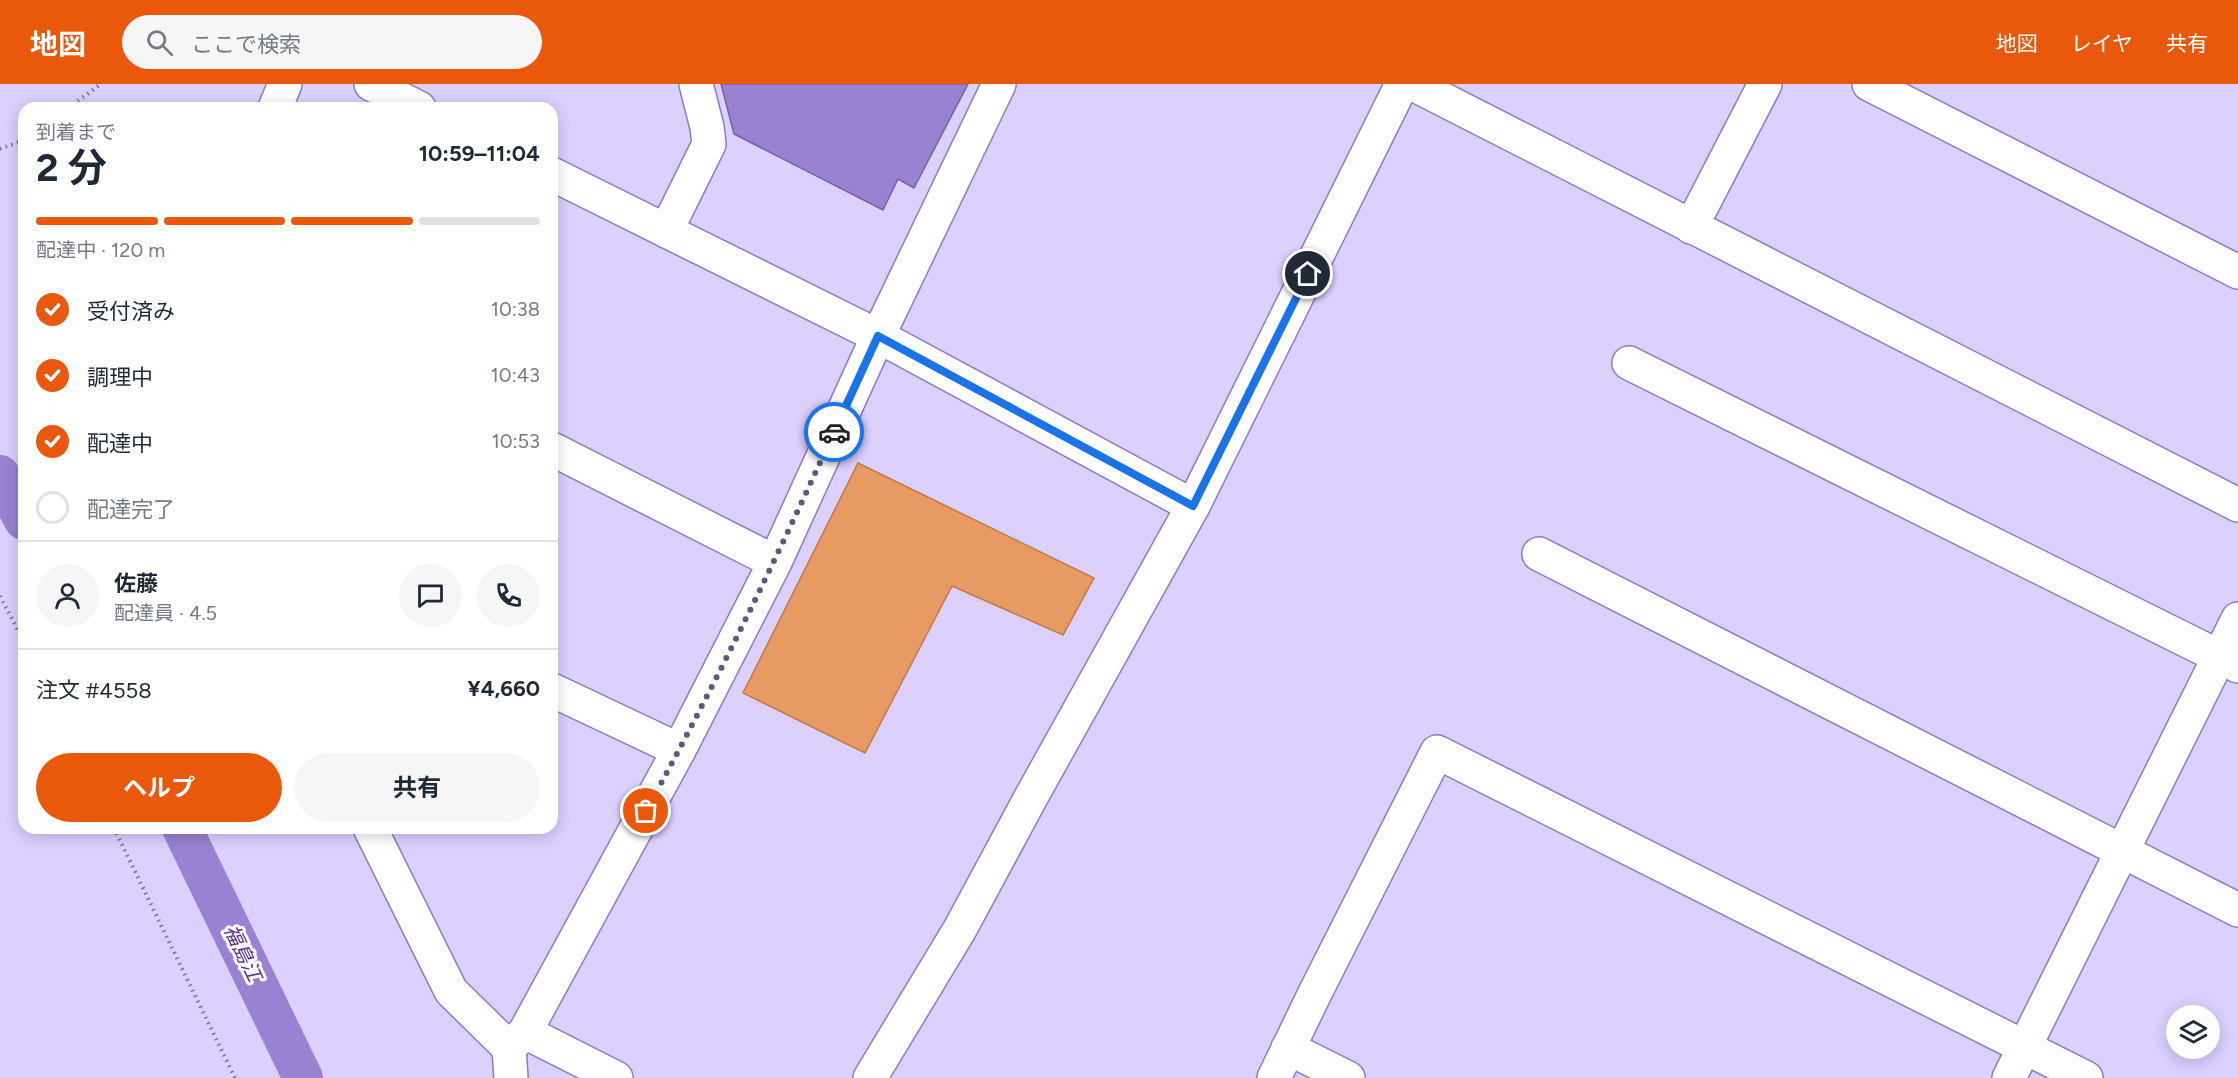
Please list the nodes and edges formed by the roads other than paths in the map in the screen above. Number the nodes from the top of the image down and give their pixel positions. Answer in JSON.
{"nodes":[{"id":1,"x":285,"y":84,"type":"edge"},
{"id":2,"x":371,"y":84,"type":"edge"},
{"id":3,"x":696,"y":84,"type":"edge"},
{"id":4,"x":999,"y":84,"type":"edge"},
{"id":5,"x":1402,"y":84,"type":"edge"},
{"id":6,"x":1413,"y":84,"type":"edge"},
{"id":7,"x":1765,"y":84,"type":"edge"},
{"id":8,"x":1869,"y":84,"type":"edge"},
{"id":9,"x":278,"y":102,"type":"edge"},
{"id":10,"x":407,"y":102,"type":"edge"},
{"id":11,"x":558,"y":177,"type":"edge"},
{"id":12,"x":1691,"y":227,"type":"junction"},
{"id":13,"x":666,"y":231,"type":"junction"},
{"id":14,"x":2238,"y":272,"type":"edge"},
{"id":15,"x":878,"y":336,"type":"junction"},
{"id":16,"x":1629,"y":363,"type":"dead end"},
{"id":17,"x":558,"y":452,"type":"edge"},
{"id":18,"x":2238,"y":505,"type":"edge"},
{"id":19,"x":1193,"y":506,"type":"junction"},
{"id":20,"x":1539,"y":554,"type":"dead end"},
{"id":21,"x":775,"y":562,"type":"junction"},
{"id":22,"x":2238,"y":619,"type":"edge"},
{"id":23,"x":2229,"y":662,"type":"edge"},
{"id":24,"x":558,"y":693,"type":"edge"},
{"id":25,"x":679,"y":750,"type":"junction"},
{"id":26,"x":373,"y":834,"type":"edge"},
{"id":27,"x":2121,"y":851,"type":"junction"},
{"id":28,"x":2238,"y":910,"type":"edge"},
{"id":29,"x":2025,"y":1047,"type":"junction"},
{"id":30,"x":1288,"y":1048,"type":"junction"},
{"id":31,"x":515,"y":1052,"type":"edge"},
{"id":32,"x":616,"y":1078,"type":"edge"},
{"id":33,"x":870,"y":1078,"type":"edge"},
{"id":34,"x":1274,"y":1078,"type":"edge"},
{"id":35,"x":1348,"y":1078,"type":"edge"},
{"id":36,"x":2009,"y":1078,"type":"edge"},
{"id":37,"x":2086,"y":1078,"type":"edge"}],
"edges":[{"from":1,"to":9,"type":"street"},
{"from":2,"to":10,"type":"street"},
{"from":3,"to":13,"type":"street"},
{"from":4,"to":15,"type":"street"},
{"from":5,"to":19,"type":"street"},
{"from":6,"to":12,"type":"street"},
{"from":7,"to":12,"type":"street"},
{"from":8,"to":14,"type":"street"},
{"from":11,"to":13,"type":"street"},
{"from":12,"to":18,"type":"street"},
{"from":13,"to":15,"type":"street"},
{"from":15,"to":19,"type":"street"},
{"from":15,"to":21,"type":"street"},
{"from":16,"to":23,"type":"street"},
{"from":17,"to":21,"type":"street"},
{"from":19,"to":33,"type":"street"},
{"from":20,"to":27,"type":"street"},
{"from":21,"to":25,"type":"street"},
{"from":22,"to":23,"type":"street"},
{"from":23,"to":27,"type":"street"},
{"from":24,"to":25,"type":"street"},
{"from":25,"to":31,"type":"street"},
{"from":26,"to":31,"type":"street"},
{"from":27,"to":28,"type":"street"},
{"from":27,"to":29,"type":"street"},
{"from":29,"to":30,"type":"street"},
{"from":29,"to":36,"type":"street"},
{"from":29,"to":37,"type":"street"},
{"from":30,"to":34,"type":"street"},
{"from":30,"to":35,"type":"street"},
{"from":31,"to":32,"type":"street"}]}
